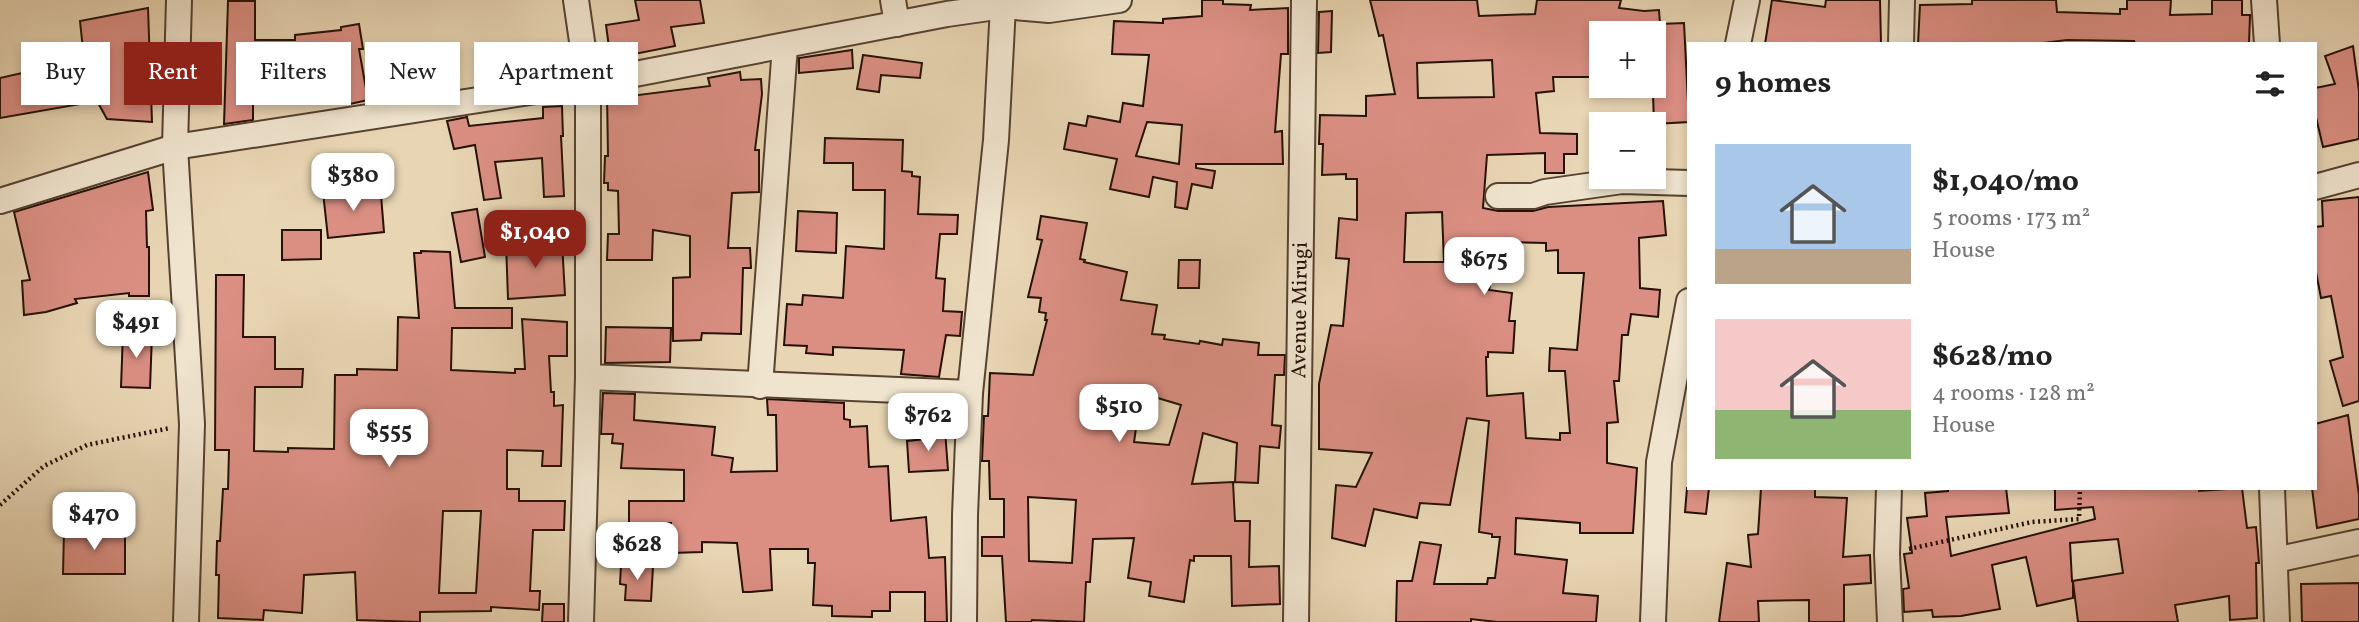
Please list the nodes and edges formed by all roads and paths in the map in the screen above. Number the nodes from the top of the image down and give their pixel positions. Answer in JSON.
{"nodes":[{"id":1,"x":179,"y":0,"type":"edge"},
{"id":2,"x":576,"y":0,"type":"edge"},
{"id":3,"x":1119,"y":0,"type":"edge"},
{"id":4,"x":1304,"y":0,"type":"edge"},
{"id":5,"x":1746,"y":0,"type":"edge"},
{"id":6,"x":1902,"y":0,"type":"edge"},
{"id":7,"x":2264,"y":0,"type":"edge"},
{"id":8,"x":1003,"y":6,"type":"junction"},
{"id":9,"x":895,"y":12,"type":"edge"},
{"id":10,"x":582,"y":42,"type":"edge"},
{"id":11,"x":1738,"y":42,"type":"edge"},
{"id":12,"x":1901,"y":42,"type":"edge"},
{"id":13,"x":2267,"y":42,"type":"edge"},
{"id":14,"x":785,"y":46,"type":"junction"},
{"id":15,"x":638,"y":74,"type":"edge"},
{"id":16,"x":474,"y":101,"type":"edge"},
{"id":17,"x":588,"y":105,"type":"edge"},
{"id":18,"x":175,"y":147,"type":"junction"},
{"id":19,"x":2359,"y":175,"type":"edge"},
{"id":20,"x":1687,"y":183,"type":"edge"},
{"id":21,"x":2317,"y":186,"type":"edge"},
{"id":22,"x":1498,"y":196,"type":"dead end"},
{"id":23,"x":0,"y":201,"type":"edge"},
{"id":24,"x":1687,"y":312,"type":"edge"},
{"id":25,"x":587,"y":377,"type":"junction"},
{"id":26,"x":760,"y":386,"type":"junction"},
{"id":27,"x":970,"y":393,"type":"junction"},
{"id":28,"x":192,"y":424,"type":"junction"},
{"id":29,"x":1889,"y":490,"type":"edge"},
{"id":30,"x":2080,"y":490,"type":"edge"},
{"id":31,"x":2272,"y":490,"type":"edge"},
{"id":32,"x":0,"y":505,"type":"edge"},
{"id":33,"x":2359,"y":542,"type":"edge"},
{"id":34,"x":1887,"y":554,"type":"junction"},
{"id":35,"x":2275,"y":560,"type":"junction"},
{"id":36,"x":186,"y":622,"type":"edge"},
{"id":37,"x":581,"y":622,"type":"edge"},
{"id":38,"x":964,"y":622,"type":"edge"},
{"id":39,"x":1296,"y":622,"type":"edge"},
{"id":40,"x":1653,"y":622,"type":"edge"},
{"id":41,"x":1890,"y":622,"type":"edge"},
{"id":42,"x":2277,"y":622,"type":"edge"}],
"edges":[{"from":1,"to":18,"type":"street"},
{"from":2,"to":10,"type":"street"},
{"from":3,"to":8,"type":"street"},
{"from":4,"to":39,"type":"street","name":"Avenue Mirugi"},
{"from":5,"to":11,"type":"street"},
{"from":6,"to":12,"type":"street"},
{"from":7,"to":13,"type":"street"},
{"from":8,"to":9,"type":"street"},
{"from":8,"to":27,"type":"street"},
{"from":9,"to":14,"type":"street"},
{"from":14,"to":15,"type":"street"},
{"from":14,"to":26,"type":"street"},
{"from":16,"to":18,"type":"street"},
{"from":17,"to":25,"type":"street"},
{"from":18,"to":23,"type":"street"},
{"from":18,"to":28,"type":"street"},
{"from":19,"to":21,"type":"street"},
{"from":20,"to":22,"type":"street"},
{"from":24,"to":40,"type":"street"},
{"from":25,"to":26,"type":"street"},
{"from":25,"to":37,"type":"street"},
{"from":26,"to":27,"type":"street"},
{"from":27,"to":38,"type":"street"},
{"from":28,"to":32,"type":"path"},
{"from":28,"to":36,"type":"street"},
{"from":29,"to":34,"type":"street"},
{"from":30,"to":34,"type":"path"},
{"from":31,"to":35,"type":"street"},
{"from":33,"to":35,"type":"street"},
{"from":34,"to":41,"type":"street"},
{"from":35,"to":42,"type":"street"}]}
